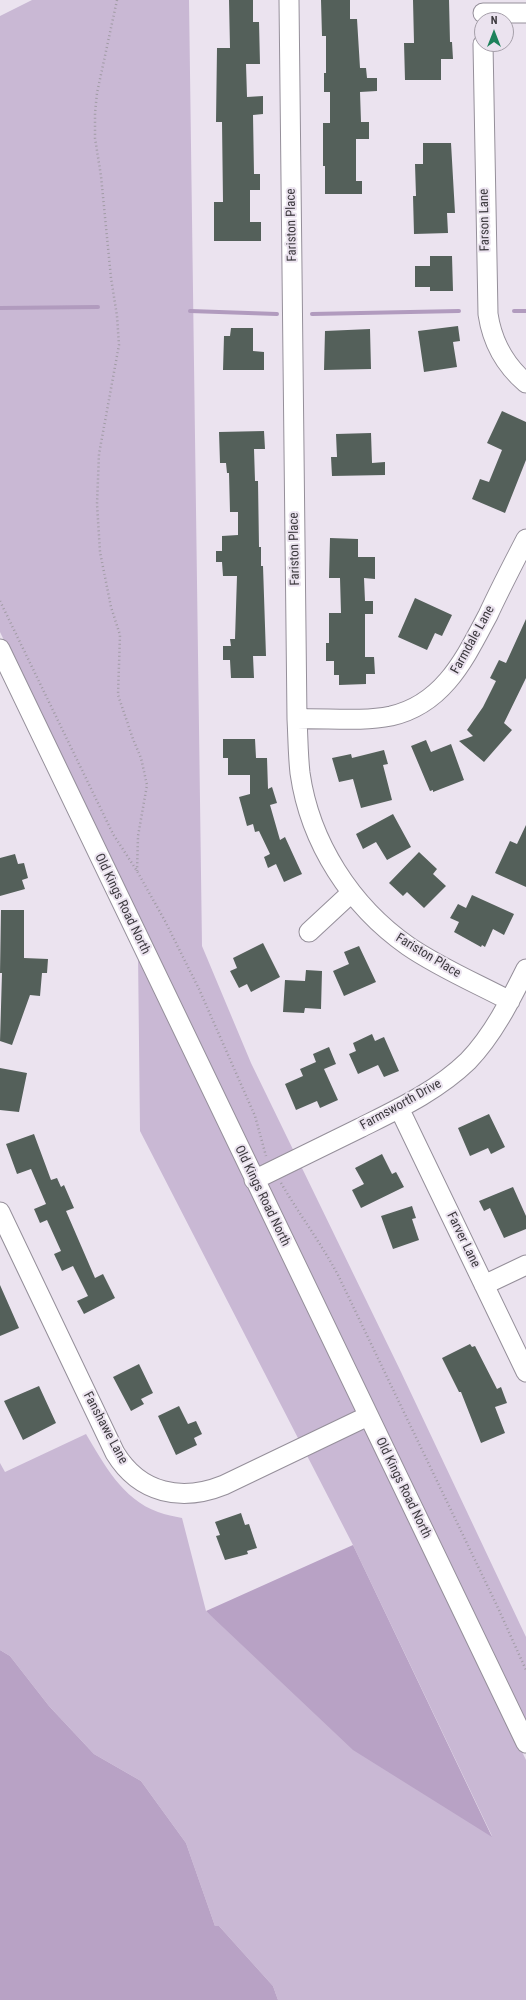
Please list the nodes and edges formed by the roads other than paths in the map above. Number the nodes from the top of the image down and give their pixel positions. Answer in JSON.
{"nodes":[{"id":1,"x":289,"y":0,"type":"edge"},
{"id":2,"x":483,"y":11,"type":"edge"},
{"id":3,"x":526,"y":13,"type":"edge"},
{"id":4,"x":483,"y":52,"type":"edge"},
{"id":5,"x":526,"y":383,"type":"edge"},
{"id":6,"x":526,"y":539,"type":"edge"},
{"id":7,"x":0,"y":649,"type":"edge"},
{"id":8,"x":297,"y":719,"type":"junction"},
{"id":9,"x":351,"y":893,"type":"junction"},
{"id":10,"x":308,"y":932,"type":"dead end"},
{"id":11,"x":526,"y":969,"type":"edge"},
{"id":12,"x":510,"y":1001,"type":"junction"},
{"id":13,"x":399,"y":1108,"type":"junction"},
{"id":14,"x":254,"y":1180,"type":"junction"},
{"id":15,"x":0,"y":1212,"type":"edge"},
{"id":16,"x":526,"y":1265,"type":"edge"},
{"id":17,"x":484,"y":1285,"type":"junction"},
{"id":18,"x":526,"y":1372,"type":"edge"},
{"id":19,"x":368,"y":1416,"type":"junction"},
{"id":20,"x":526,"y":1743,"type":"edge"}],
"edges":[{"from":1,"to":8,"type":"street","name":"Fariston Place"},
{"from":2,"to":3,"type":"street"},
{"from":4,"to":5,"type":"street","name":"Farson Lane"},
{"from":6,"to":8,"type":"street","name":"Farmdale Lane"},
{"from":7,"to":14,"type":"street","name":"Old Kings Road North"},
{"from":8,"to":9,"type":"street","name":"Fariston Place"},
{"from":9,"to":10,"type":"street"},
{"from":9,"to":12,"type":"street","name":"Fariston Place"},
{"from":11,"to":12,"type":"street","name":"Farmsworth Drive"},
{"from":12,"to":13,"type":"street","name":"Farmsworth Drive"},
{"from":13,"to":14,"type":"street","name":"Farmsworth Drive"},
{"from":13,"to":17,"type":"street","name":"Farver Lane"},
{"from":14,"to":19,"type":"street","name":"Old Kings Road North"},
{"from":15,"to":19,"type":"street","name":"Fanshawe Lane"},
{"from":16,"to":17,"type":"street"},
{"from":17,"to":18,"type":"street","name":"Farver Lane"},
{"from":19,"to":20,"type":"street","name":"Old Kings Road North"}]}
